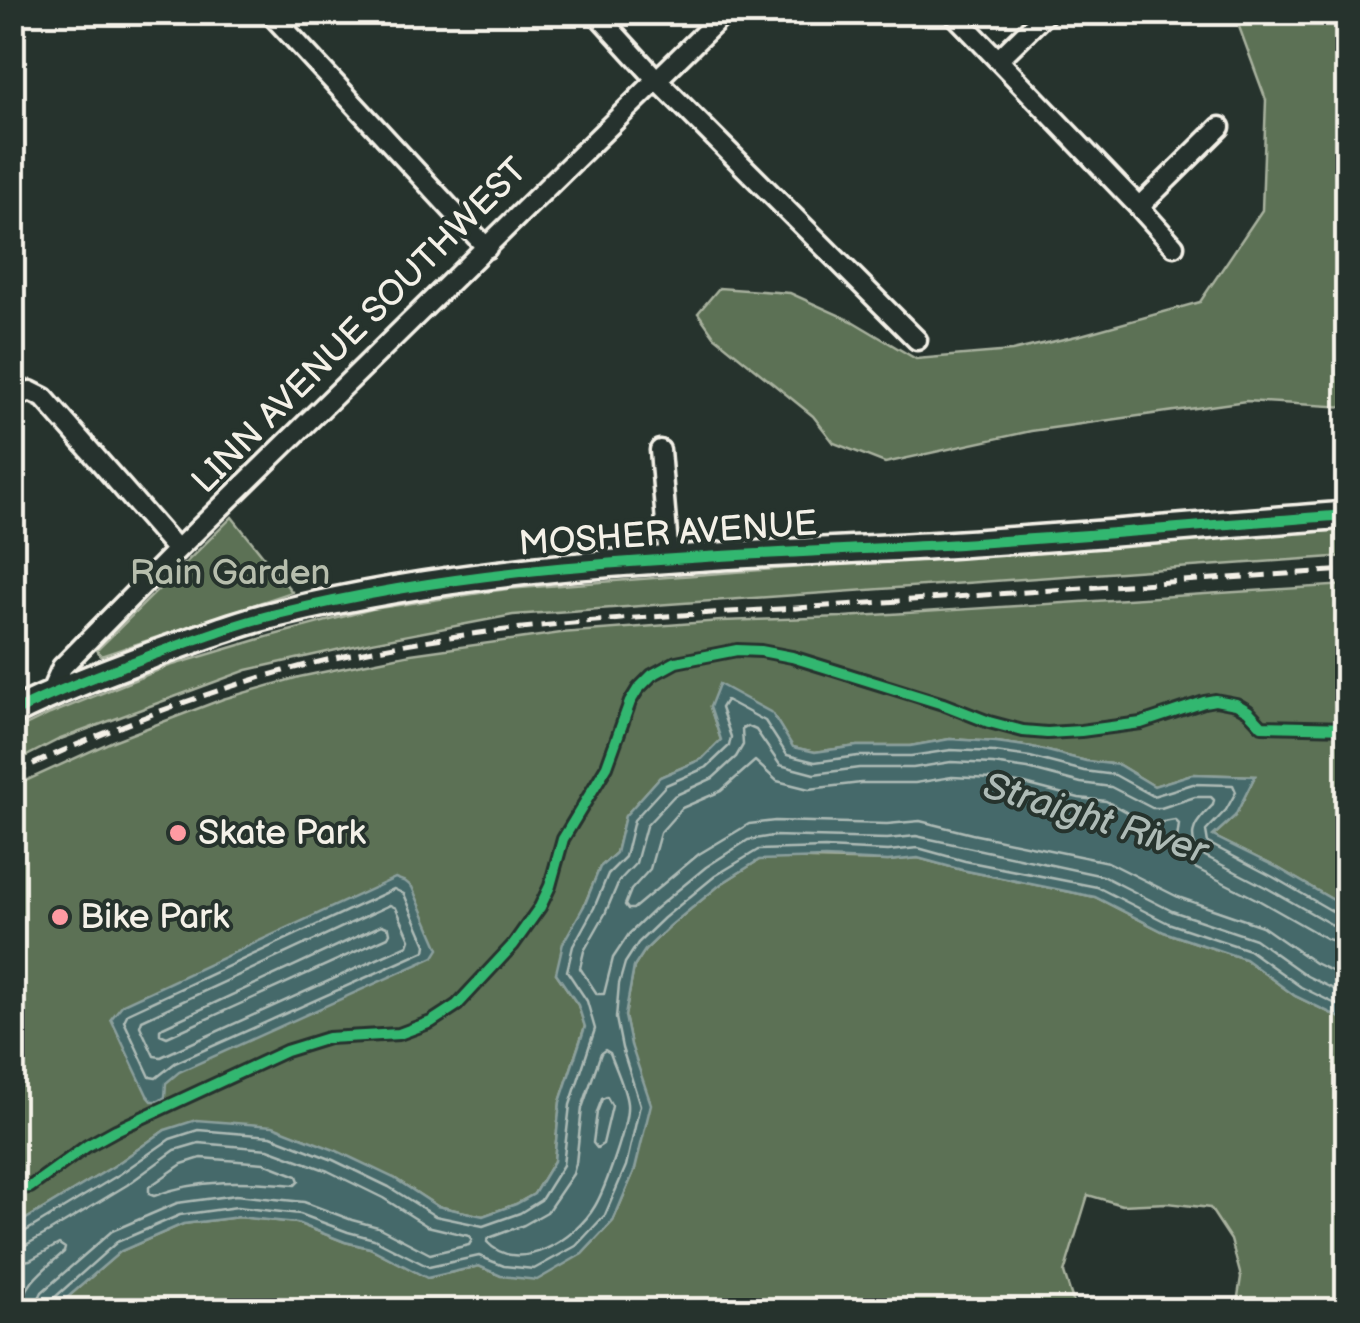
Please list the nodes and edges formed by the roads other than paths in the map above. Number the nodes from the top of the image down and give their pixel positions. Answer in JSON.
{"nodes":[{"id":1,"x":269,"y":12,"type":"edge"},
{"id":2,"x":595,"y":12,"type":"edge"},
{"id":3,"x":726,"y":12,"type":"edge"},
{"id":4,"x":952,"y":12,"type":"edge"},
{"id":5,"x":1047,"y":12,"type":"edge"},
{"id":6,"x":998,"y":60,"type":"junction"},
{"id":7,"x":657,"y":80,"type":"junction"},
{"id":8,"x":1220,"y":127,"type":"dead end"},
{"id":9,"x":1139,"y":207,"type":"junction"},
{"id":10,"x":1174,"y":246,"type":"dead end"},
{"id":11,"x":487,"y":248,"type":"junction"},
{"id":12,"x":917,"y":340,"type":"dead end"},
{"id":13,"x":21,"y":395,"type":"edge"},
{"id":14,"x":660,"y":450,"type":"dead end"},
{"id":15,"x":1348,"y":515,"type":"edge"},
{"id":16,"x":178,"y":550,"type":"junction"},
{"id":17,"x":669,"y":559,"type":"junction"},
{"id":18,"x":50,"y":694,"type":"junction"},
{"id":19,"x":12,"y":713,"type":"edge"}],
"edges":[{"from":1,"to":11,"type":"street"},
{"from":2,"to":7,"type":"street"},
{"from":3,"to":7,"type":"street","name":"LINN AVENUE SOUTHWEST"},
{"from":4,"to":6,"type":"street"},
{"from":5,"to":6,"type":"street"},
{"from":6,"to":9,"type":"street"},
{"from":7,"to":11,"type":"street","name":"LINN AVENUE SOUTHWEST"},
{"from":7,"to":12,"type":"street"},
{"from":8,"to":9,"type":"street"},
{"from":9,"to":10,"type":"street"},
{"from":11,"to":16,"type":"street","name":"LINN AVENUE SOUTHWEST"},
{"from":13,"to":16,"type":"street"},
{"from":14,"to":17,"type":"street"},
{"from":15,"to":17,"type":"street","name":"MOSHER AVENUE"},
{"from":16,"to":18,"type":"street","name":"LINN AVENUE SOUTHWEST"},
{"from":17,"to":18,"type":"street","name":"MOSHER AVENUE"},
{"from":18,"to":19,"type":"street","name":"MOSHER AVENUE"}]}
